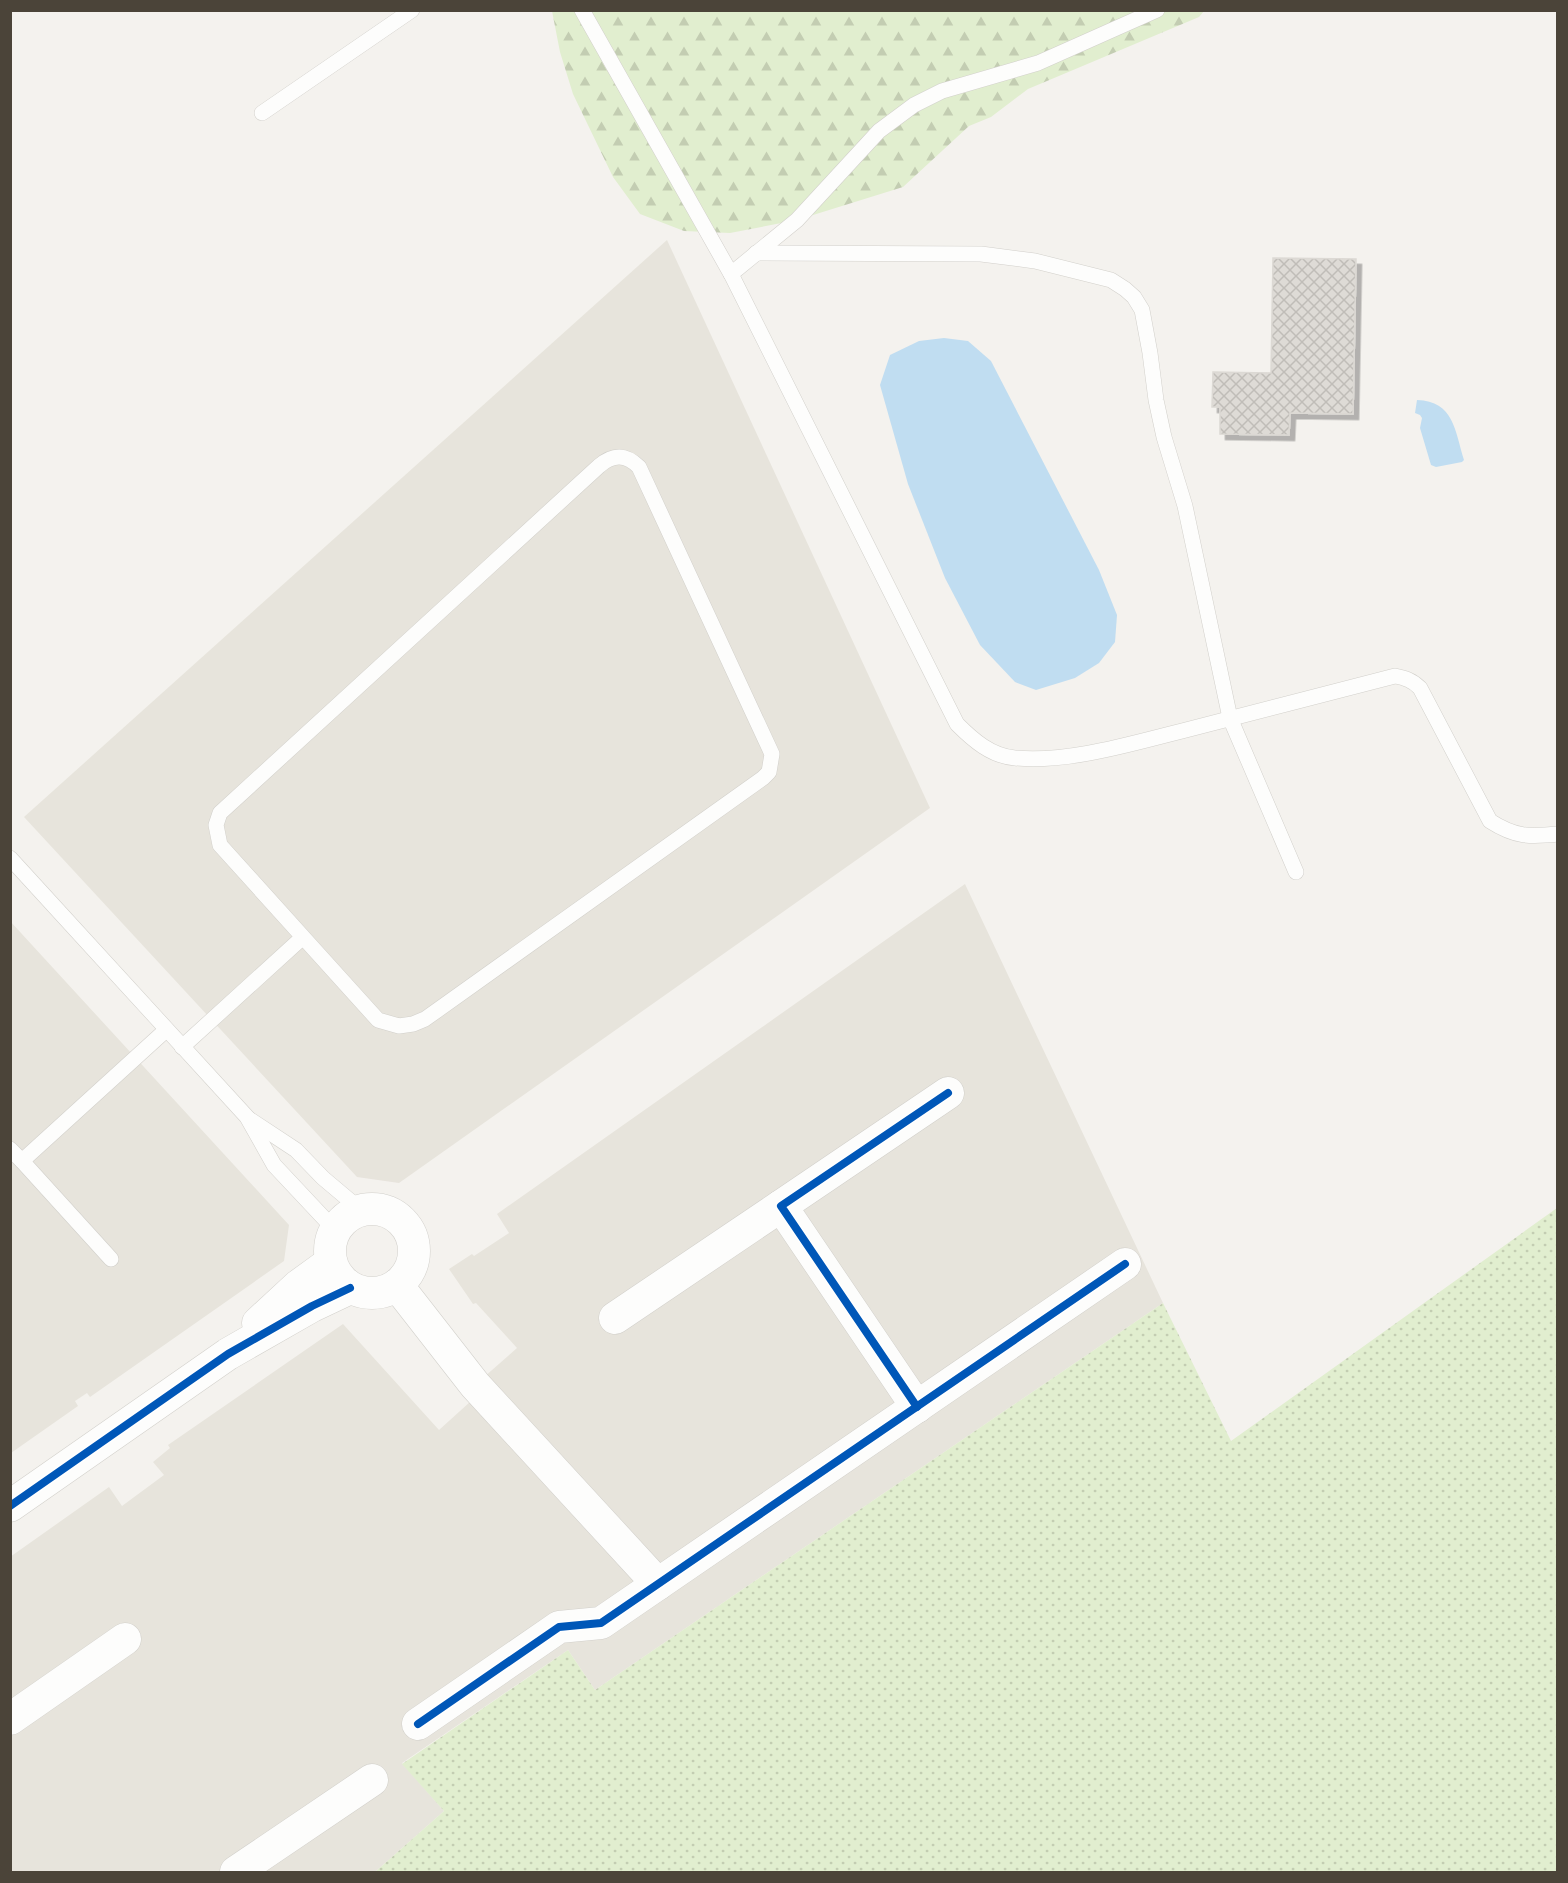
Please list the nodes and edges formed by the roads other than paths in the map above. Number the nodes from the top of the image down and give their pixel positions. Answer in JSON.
{"nodes":[{"id":1,"x":412,"y":10,"type":"edge"},
{"id":2,"x":582,"y":10,"type":"edge"},
{"id":3,"x":1157,"y":10,"type":"edge"},
{"id":4,"x":262,"y":113,"type":"dead end"},
{"id":5,"x":756,"y":253,"type":"junction"},
{"id":6,"x":731,"y":274,"type":"junction"},
{"id":7,"x":1230,"y":718,"type":"junction"},
{"id":8,"x":1557,"y":834,"type":"edge"},
{"id":9,"x":10,"y":858,"type":"edge"},
{"id":10,"x":1296,"y":872,"type":"dead end"},
{"id":11,"x":303,"y":937,"type":"junction"},
{"id":12,"x":166,"y":1030,"type":"junction"},
{"id":13,"x":182,"y":1047,"type":"junction"},
{"id":14,"x":948,"y":1093,"type":"dead end"},
{"id":15,"x":247,"y":1118,"type":"junction"},
{"id":16,"x":10,"y":1149,"type":"edge"},
{"id":17,"x":22,"y":1161,"type":"junction"},
{"id":18,"x":782,"y":1206,"type":"junction"},
{"id":19,"x":360,"y":1210,"type":"junction"},
{"id":20,"x":335,"y":1230,"type":"junction"},
{"id":21,"x":111,"y":1259,"type":"dead end"},
{"id":22,"x":331,"y":1262,"type":"junction"},
{"id":23,"x":1125,"y":1264,"type":"dead end"},
{"id":24,"x":398,"y":1285,"type":"junction"},
{"id":25,"x":351,"y":1288,"type":"junction"},
{"id":26,"x":615,"y":1318,"type":"dead end"},
{"id":27,"x":228,"y":1354,"type":"junction"},
{"id":28,"x":917,"y":1407,"type":"junction"},
{"id":29,"x":10,"y":1506,"type":"edge"},
{"id":30,"x":658,"y":1584,"type":"junction"},
{"id":31,"x":124,"y":1639,"type":"dead end"},
{"id":32,"x":10,"y":1719,"type":"edge"},
{"id":33,"x":418,"y":1724,"type":"dead end"},
{"id":34,"x":372,"y":1780,"type":"dead end"},
{"id":35,"x":236,"y":1872,"type":"edge"}],
"edges":[{"from":1,"to":4,"type":"lane"},
{"from":2,"to":6,"type":"lane"},
{"from":3,"to":5,"type":"lane"},
{"from":5,"to":6,"type":"lane"},
{"from":5,"to":7,"type":"lane"},
{"from":6,"to":7,"type":"lane"},
{"from":7,"to":8,"type":"lane"},
{"from":7,"to":10,"type":"lane"},
{"from":9,"to":12,"type":"lane"},
{"from":11,"to":11,"type":"lane"},
{"from":11,"to":13,"type":"lane"},
{"from":12,"to":13,"type":"lane"},
{"from":12,"to":17,"type":"lane"},
{"from":13,"to":15,"type":"lane"},
{"from":14,"to":18,"type":"street"},
{"from":15,"to":19,"type":"lane"},
{"from":15,"to":20,"type":"lane"},
{"from":16,"to":17,"type":"lane"},
{"from":17,"to":21,"type":"lane"},
{"from":18,"to":26,"type":"street"},
{"from":18,"to":28,"type":"street"},
{"from":19,"to":20,"type":"street"},
{"from":19,"to":24,"type":"street"},
{"from":20,"to":22,"type":"street"},
{"from":22,"to":25,"type":"street"},
{"from":22,"to":27,"type":"street"},
{"from":23,"to":28,"type":"street"},
{"from":24,"to":25,"type":"street"},
{"from":24,"to":30,"type":"street"},
{"from":25,"to":27,"type":"street"},
{"from":27,"to":29,"type":"street"},
{"from":28,"to":30,"type":"street"},
{"from":30,"to":33,"type":"street"},
{"from":31,"to":32,"type":"street"},
{"from":34,"to":35,"type":"street"}]}
